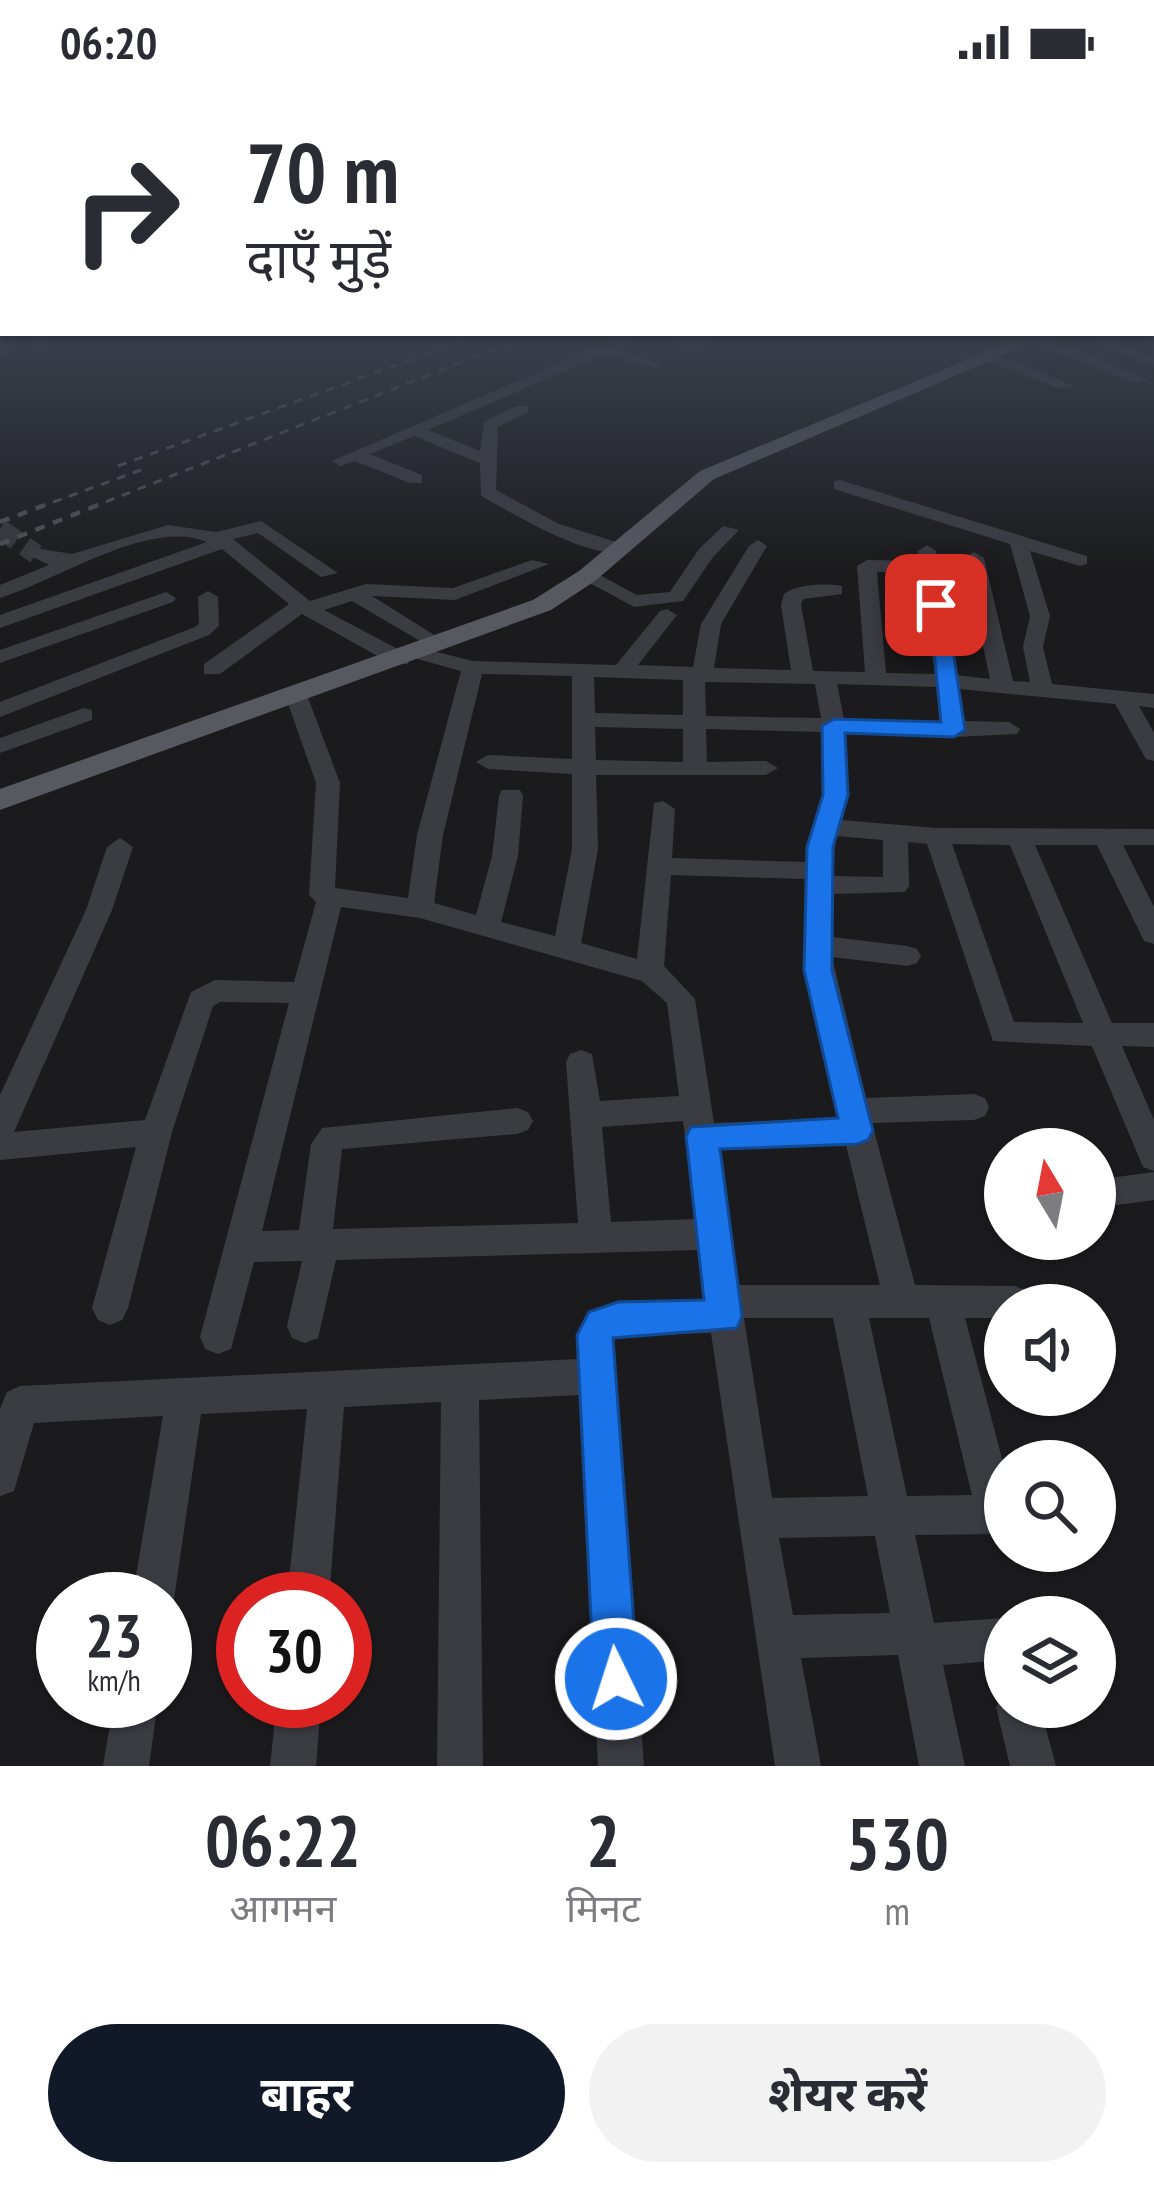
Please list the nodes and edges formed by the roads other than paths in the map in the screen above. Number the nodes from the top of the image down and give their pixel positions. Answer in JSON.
{"nodes":[{"id":1,"x":451,"y":414,"type":"edge"},
{"id":2,"x":510,"y":414,"type":"edge"},
{"id":3,"x":842,"y":414,"type":"edge"},
{"id":4,"x":414,"y":430,"type":"junction"},
{"id":5,"x":377,"y":446,"type":"junction"},
{"id":6,"x":490,"y":454,"type":"junction"},
{"id":7,"x":454,"y":464,"type":"dead end"},
{"id":8,"x":434,"y":472,"type":"dead end"},
{"id":9,"x":416,"y":479,"type":"dead end"},
{"id":10,"x":840,"y":484,"type":"dead end"},
{"id":11,"x":730,"y":530,"type":"dead end"},
{"id":12,"x":218,"y":537,"type":"junction"},
{"id":13,"x":1018,"y":541,"type":"junction"},
{"id":14,"x":625,"y":544,"type":"junction"},
{"id":15,"x":758,"y":546,"type":"dead end"},
{"id":16,"x":36,"y":554,"type":"tunnel mouth"},
{"id":17,"x":79,"y":558,"type":"junction"},
{"id":18,"x":974,"y":558,"type":"dead end"},
{"id":19,"x":1080,"y":560,"type":"dead end"},
{"id":20,"x":539,"y":563,"type":"dead end"},
{"id":21,"x":328,"y":572,"type":"dead end"},
{"id":22,"x":587,"y":577,"type":"junction"},
{"id":23,"x":835,"y":590,"type":"dead end"},
{"id":24,"x":0,"y":592,"type":"edge"},
{"id":25,"x":353,"y":592,"type":"junction"},
{"id":26,"x":305,"y":606,"type":"junction"},
{"id":27,"x":668,"y":615,"type":"dead end"},
{"id":28,"x":0,"y":622,"type":"edge"},
{"id":29,"x":0,"y":637,"type":"edge"},
{"id":30,"x":418,"y":652,"type":"junction"},
{"id":31,"x":0,"y":657,"type":"edge"},
{"id":32,"x":473,"y":667,"type":"junction"},
{"id":33,"x":212,"y":669,"type":"dead end"},
{"id":34,"x":583,"y":672,"type":"junction"},
{"id":35,"x":620,"y":674,"type":"junction"},
{"id":36,"x":698,"y":676,"type":"junction"},
{"id":37,"x":814,"y":678,"type":"junction"},
{"id":38,"x":876,"y":679,"type":"junction"},
{"id":39,"x":948,"y":681,"type":"junction"},
{"id":40,"x":1003,"y":686,"type":"junction"},
{"id":41,"x":1042,"y":690,"type":"junction"},
{"id":42,"x":0,"y":693,"type":"edge"},
{"id":43,"x":296,"y":695,"type":"junction"},
{"id":44,"x":1123,"y":698,"type":"junction"},
{"id":45,"x":1154,"y":701,"type":"edge"},
{"id":46,"x":0,"y":710,"type":"edge"},
{"id":47,"x":84,"y":715,"type":"dead end"},
{"id":48,"x":585,"y":720,"type":"junction"},
{"id":49,"x":648,"y":722,"type":"junction"},
{"id":50,"x":694,"y":723,"type":"junction"},
{"id":51,"x":834,"y":726,"type":"junction"},
{"id":52,"x":1009,"y":729,"type":"dead end"},
{"id":53,"x":954,"y":730,"type":"junction"},
{"id":54,"x":0,"y":746,"type":"edge"},
{"id":55,"x":1154,"y":754,"type":"edge"},
{"id":56,"x":488,"y":762,"type":"dead end"},
{"id":57,"x":766,"y":767,"type":"dead end"},
{"id":58,"x":586,"y":769,"type":"junction"},
{"id":59,"x":644,"y":770,"type":"junction"},
{"id":60,"x":694,"y":770,"type":"junction"},
{"id":61,"x":512,"y":796,"type":"dead end"},
{"id":62,"x":0,"y":800,"type":"edge"},
{"id":63,"x":663,"y":809,"type":"dead end"},
{"id":64,"x":827,"y":827,"type":"junction"},
{"id":65,"x":895,"y":835,"type":"junction"},
{"id":66,"x":937,"y":836,"type":"junction"},
{"id":67,"x":1018,"y":837,"type":"junction"},
{"id":68,"x":1106,"y":837,"type":"junction"},
{"id":69,"x":1154,"y":837,"type":"edge"},
{"id":70,"x":120,"y":847,"type":"dead end"},
{"id":71,"x":658,"y":866,"type":"junction"},
{"id":72,"x":818,"y":878,"type":"junction"},
{"id":73,"x":330,"y":898,"type":"junction"},
{"id":74,"x":420,"y":909,"type":"junction"},
{"id":75,"x":486,"y":927,"type":"junction"},
{"id":76,"x":1154,"y":934,"type":"edge"},
{"id":77,"x":818,"y":945,"type":"junction"},
{"id":78,"x":566,"y":950,"type":"junction"},
{"id":79,"x":907,"y":956,"type":"dead end"},
{"id":80,"x":650,"y":973,"type":"junction"},
{"id":81,"x":306,"y":993,"type":"junction"},
{"id":82,"x":1154,"y":1035,"type":"edge"},
{"id":83,"x":1102,"y":1036,"type":"junction"},
{"id":84,"x":581,"y":1062,"type":"dead end"},
{"id":85,"x":974,"y":1107,"type":"dead end"},
{"id":86,"x":586,"y":1115,"type":"junction"},
{"id":87,"x":517,"y":1121,"type":"dead end"},
{"id":88,"x":855,"y":1121,"type":"junction"},
{"id":89,"x":700,"y":1122,"type":"junction"},
{"id":90,"x":0,"y":1129,"type":"edge"},
{"id":91,"x":157,"y":1132,"type":"junction"},
{"id":92,"x":0,"y":1147,"type":"edge"},
{"id":93,"x":1154,"y":1157,"type":"edge"},
{"id":94,"x":1154,"y":1186,"type":"edge"},
{"id":95,"x":1116,"y":1192,"type":"edge"},
{"id":96,"x":714,"y":1234,"type":"junction"},
{"id":97,"x":596,"y":1238,"type":"junction"},
{"id":98,"x":318,"y":1245,"type":"junction"},
{"id":99,"x":241,"y":1247,"type":"junction"},
{"id":100,"x":848,"y":1302,"type":"junction"},
{"id":101,"x":902,"y":1302,"type":"junction"},
{"id":102,"x":943,"y":1302,"type":"junction"},
{"id":103,"x":984,"y":1302,"type":"edge"},
{"id":104,"x":110,"y":1309,"type":"dead end"},
{"id":105,"x":723,"y":1309,"type":"junction"},
{"id":106,"x":305,"y":1326,"type":"dead end"},
{"id":107,"x":218,"y":1336,"type":"dead end"},
{"id":108,"x":596,"y":1376,"type":"junction"},
{"id":109,"x":460,"y":1383,"type":"junction"},
{"id":110,"x":327,"y":1390,"type":"junction"},
{"id":111,"x":185,"y":1397,"type":"junction"},
{"id":112,"x":984,"y":1452,"type":"edge"},
{"id":113,"x":0,"y":1478,"type":"edge"},
{"id":114,"x":984,"y":1515,"type":"edge"},
{"id":115,"x":755,"y":1518,"type":"junction"},
{"id":116,"x":890,"y":1519,"type":"junction"},
{"id":117,"x":157,"y":1572,"type":"edge"},
{"id":118,"x":310,"y":1572,"type":"edge"},
{"id":119,"x":777,"y":1637,"type":"junction"},
{"id":120,"x":915,"y":1639,"type":"junction"},
{"id":121,"x":984,"y":1644,"type":"edge"},
{"id":122,"x":132,"y":1728,"type":"edge"},
{"id":123,"x":297,"y":1728,"type":"edge"},
{"id":124,"x":1024,"y":1728,"type":"edge"},
{"id":125,"x":126,"y":1766,"type":"edge"},
{"id":126,"x":293,"y":1766,"type":"edge"},
{"id":127,"x":460,"y":1766,"type":"edge"},
{"id":128,"x":621,"y":1766,"type":"edge"},
{"id":129,"x":798,"y":1766,"type":"edge"},
{"id":130,"x":942,"y":1766,"type":"edge"},
{"id":131,"x":1034,"y":1766,"type":"edge"}],
"edges":[{"from":1,"to":4,"type":"street"},
{"from":2,"to":6,"type":"street"},
{"from":3,"to":14,"type":"main road"},
{"from":4,"to":5,"type":"street"},
{"from":4,"to":6,"type":"street"},
{"from":4,"to":7,"type":"street"},
{"from":5,"to":8,"type":"street"},
{"from":5,"to":9,"type":"street"},
{"from":6,"to":14,"type":"street"},
{"from":10,"to":13,"type":"street"},
{"from":11,"to":22,"type":"street"},
{"from":12,"to":17,"type":"street"},
{"from":12,"to":21,"type":"street"},
{"from":12,"to":26,"type":"street"},
{"from":12,"to":28,"type":"street"},
{"from":13,"to":19,"type":"street"},
{"from":13,"to":41,"type":"street"},
{"from":14,"to":22,"type":"main road"},
{"from":15,"to":36,"type":"street"},
{"from":16,"to":17,"type":"street"},
{"from":17,"to":24,"type":"street"},
{"from":18,"to":40,"type":"street"},
{"from":20,"to":25,"type":"street"},
{"from":22,"to":30,"type":"main road"},
{"from":23,"to":37,"type":"street"},
{"from":25,"to":26,"type":"street"},
{"from":25,"to":30,"type":"street"},
{"from":26,"to":30,"type":"street"},
{"from":26,"to":33,"type":"street"},
{"from":27,"to":35,"type":"street"},
{"from":29,"to":31,"type":"street"},
{"from":30,"to":32,"type":"street"},
{"from":30,"to":43,"type":"main road"},
{"from":32,"to":34,"type":"street"},
{"from":32,"to":74,"type":"street"},
{"from":34,"to":35,"type":"street"},
{"from":34,"to":48,"type":"street"},
{"from":35,"to":36,"type":"street"},
{"from":36,"to":37,"type":"street"},
{"from":36,"to":50,"type":"street"},
{"from":37,"to":38,"type":"street"},
{"from":37,"to":51,"type":"street"},
{"from":38,"to":39,"type":"street"},
{"from":38,"to":39,"type":"street"},
{"from":39,"to":40,"type":"street"},
{"from":39,"to":53,"type":"street"},
{"from":40,"to":41,"type":"street"},
{"from":41,"to":44,"type":"street"},
{"from":42,"to":46,"type":"street"},
{"from":43,"to":62,"type":"main road"},
{"from":43,"to":73,"type":"street"},
{"from":44,"to":45,"type":"street"},
{"from":44,"to":55,"type":"street"},
{"from":47,"to":54,"type":"street"},
{"from":48,"to":49,"type":"street"},
{"from":48,"to":58,"type":"street"},
{"from":49,"to":50,"type":"street"},
{"from":49,"to":59,"type":"street"},
{"from":50,"to":51,"type":"street"},
{"from":50,"to":60,"type":"street"},
{"from":51,"to":53,"type":"street"},
{"from":51,"to":64,"type":"street"},
{"from":52,"to":53,"type":"street"},
{"from":56,"to":58,"type":"street"},
{"from":57,"to":60,"type":"street"},
{"from":58,"to":59,"type":"street"},
{"from":58,"to":78,"type":"street"},
{"from":59,"to":60,"type":"street"},
{"from":61,"to":75,"type":"street"},
{"from":63,"to":71,"type":"street"},
{"from":64,"to":65,"type":"street"},
{"from":64,"to":72,"type":"street"},
{"from":65,"to":66,"type":"street"},
{"from":65,"to":72,"type":"street"},
{"from":66,"to":67,"type":"street"},
{"from":66,"to":83,"type":"street"},
{"from":67,"to":68,"type":"street"},
{"from":67,"to":83,"type":"street"},
{"from":68,"to":69,"type":"street"},
{"from":68,"to":76,"type":"street"},
{"from":70,"to":90,"type":"street"},
{"from":71,"to":72,"type":"street"},
{"from":71,"to":80,"type":"street"},
{"from":72,"to":77,"type":"street"},
{"from":73,"to":74,"type":"street"},
{"from":73,"to":81,"type":"street"},
{"from":74,"to":75,"type":"street"},
{"from":75,"to":78,"type":"street"},
{"from":77,"to":79,"type":"street"},
{"from":77,"to":88,"type":"street"},
{"from":78,"to":80,"type":"street"},
{"from":80,"to":89,"type":"street"},
{"from":81,"to":91,"type":"street"},
{"from":81,"to":99,"type":"street"},
{"from":82,"to":83,"type":"street"},
{"from":83,"to":93,"type":"street"},
{"from":84,"to":86,"type":"street"},
{"from":85,"to":88,"type":"street"},
{"from":86,"to":89,"type":"street"},
{"from":86,"to":97,"type":"street"},
{"from":87,"to":98,"type":"street"},
{"from":88,"to":89,"type":"street"},
{"from":88,"to":101,"type":"street"},
{"from":89,"to":96,"type":"street"},
{"from":91,"to":92,"type":"street"},
{"from":91,"to":104,"type":"street"},
{"from":94,"to":95,"type":"street"},
{"from":96,"to":97,"type":"street"},
{"from":96,"to":105,"type":"street"},
{"from":97,"to":98,"type":"street"},
{"from":98,"to":99,"type":"street"},
{"from":98,"to":106,"type":"street"},
{"from":99,"to":107,"type":"street"},
{"from":100,"to":101,"type":"street"},
{"from":100,"to":105,"type":"street"},
{"from":100,"to":116,"type":"street"},
{"from":101,"to":102,"type":"street"},
{"from":102,"to":103,"type":"street"},
{"from":102,"to":112,"type":"street"},
{"from":105,"to":108,"type":"street"},
{"from":105,"to":115,"type":"street"},
{"from":108,"to":109,"type":"street"},
{"from":108,"to":128,"type":"street"},
{"from":109,"to":110,"type":"street"},
{"from":109,"to":127,"type":"street"},
{"from":110,"to":111,"type":"street"},
{"from":110,"to":118,"type":"street"},
{"from":111,"to":113,"type":"street"},
{"from":111,"to":117,"type":"street"},
{"from":114,"to":116,"type":"street"},
{"from":115,"to":116,"type":"street"},
{"from":115,"to":119,"type":"street"},
{"from":116,"to":120,"type":"street"},
{"from":119,"to":120,"type":"street"},
{"from":119,"to":129,"type":"street"},
{"from":120,"to":121,"type":"street"},
{"from":120,"to":130,"type":"street"},
{"from":122,"to":125,"type":"street"},
{"from":123,"to":126,"type":"street"},
{"from":124,"to":131,"type":"street"}]}
